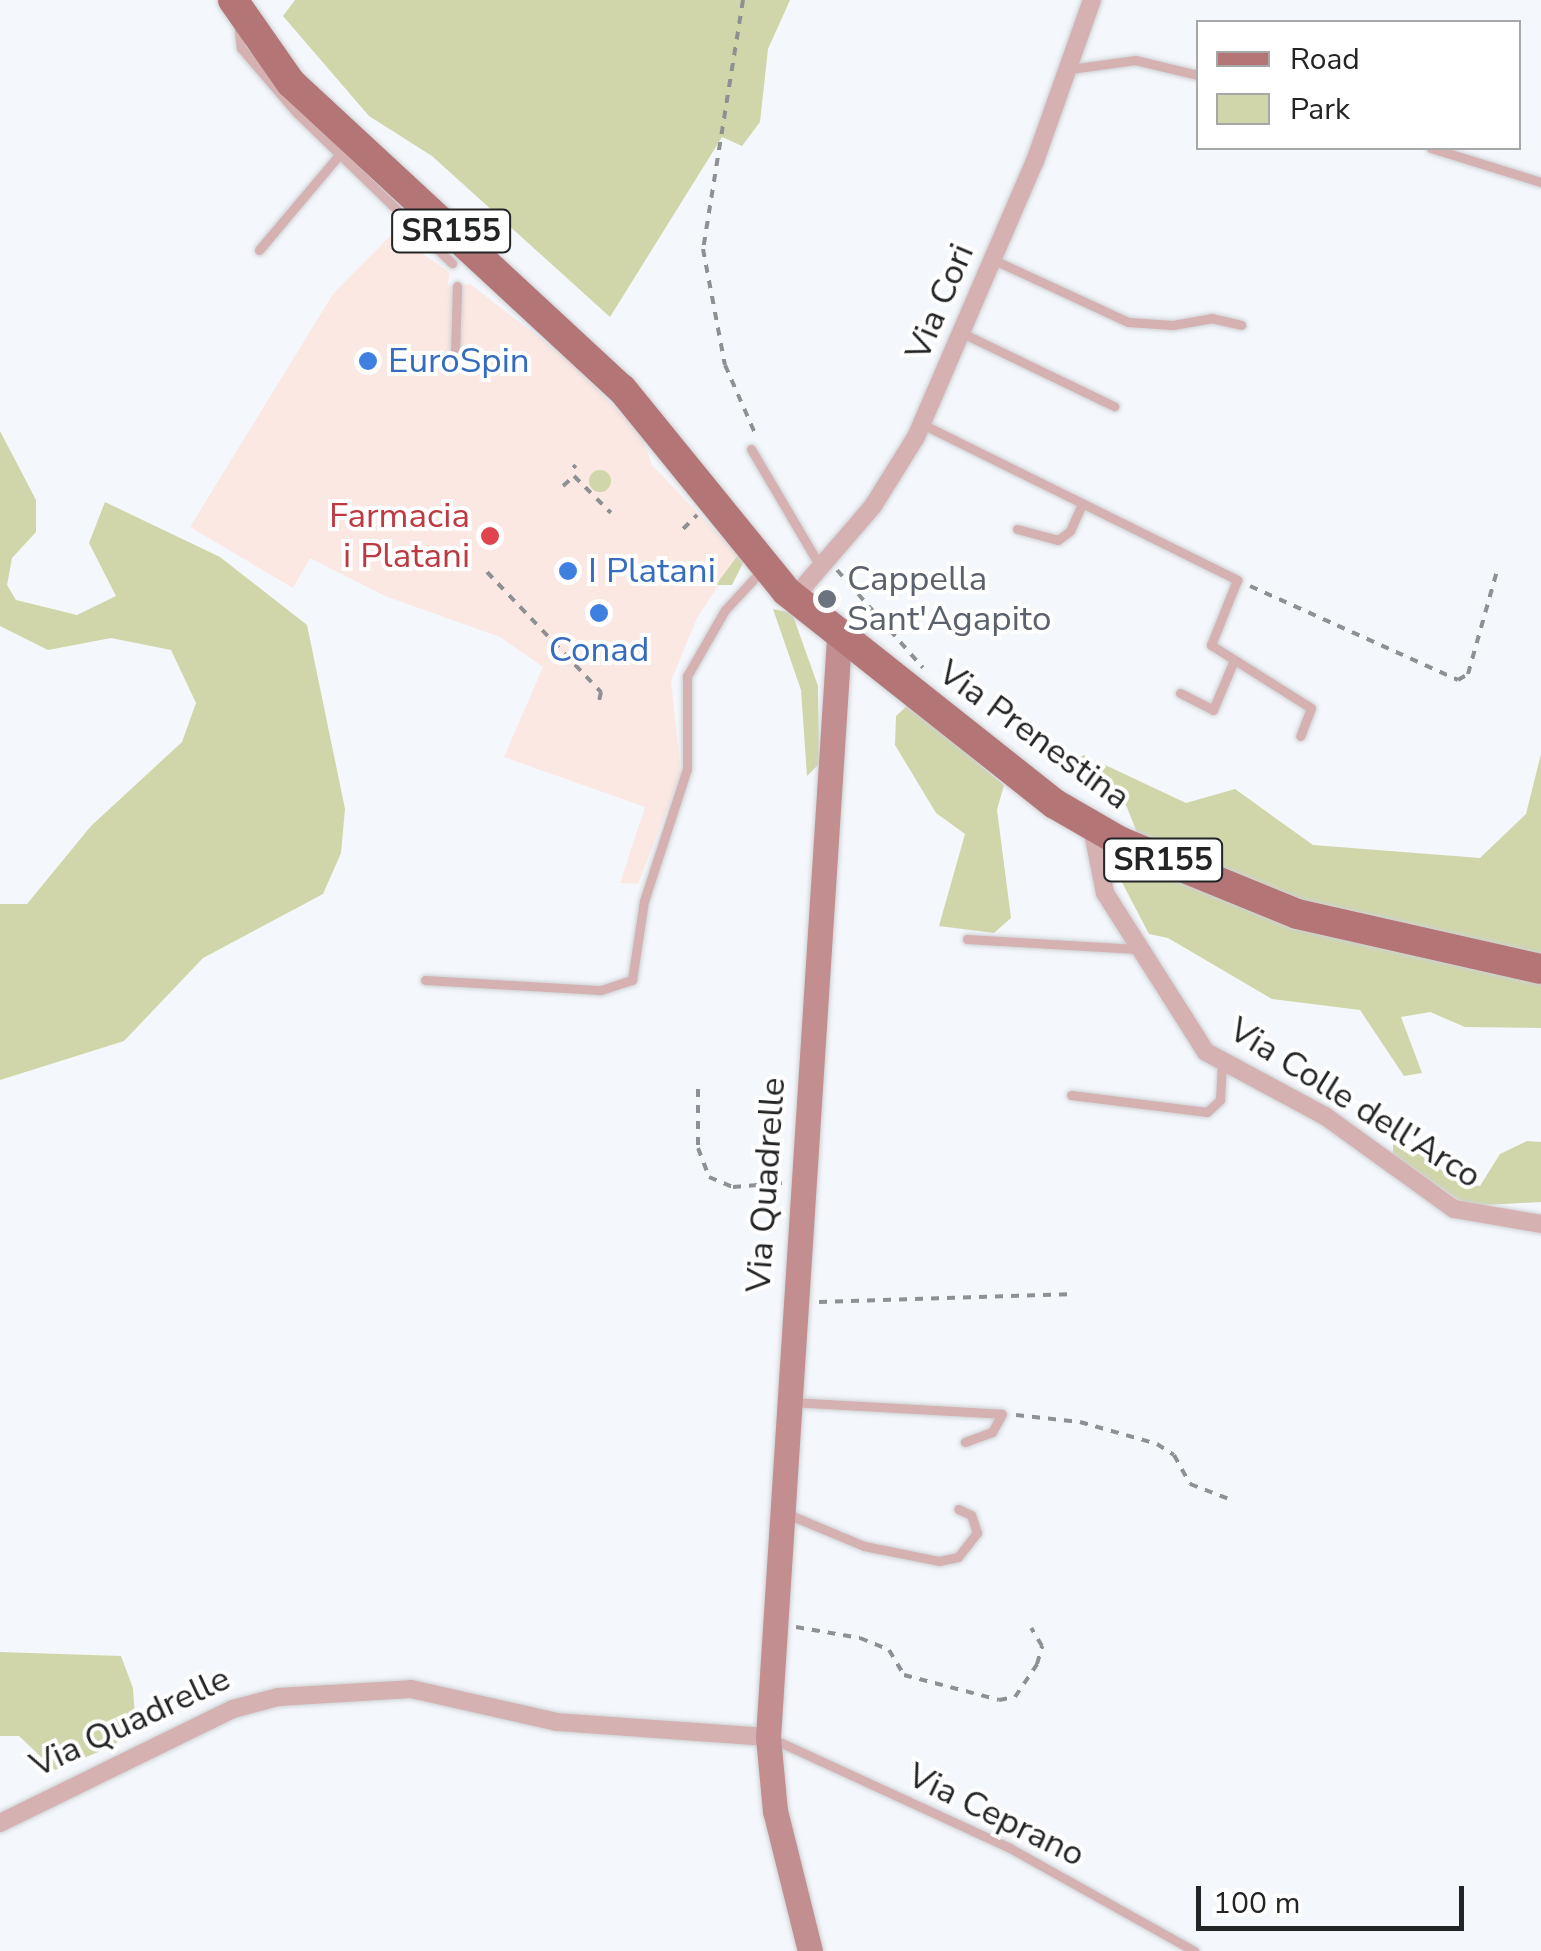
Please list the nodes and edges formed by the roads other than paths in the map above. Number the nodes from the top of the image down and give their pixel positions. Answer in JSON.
{"nodes":[{"id":1,"x":1092,"y":0,"type":"edge"},
{"id":2,"x":237,"y":7,"type":"edge"},
{"id":3,"x":1067,"y":69,"type":"junction"},
{"id":4,"x":1196,"y":75,"type":"edge"},
{"id":5,"x":1437,"y":150,"type":"edge"},
{"id":6,"x":338,"y":155,"type":"junction"},
{"id":7,"x":1541,"y":182,"type":"edge"},
{"id":8,"x":422,"y":220,"type":"junction"},
{"id":9,"x":402,"y":239,"type":"dead end"},
{"id":10,"x":259,"y":250,"type":"dead end"},
{"id":11,"x":994,"y":260,"type":"junction"},
{"id":12,"x":452,"y":263,"type":"dead end"},
{"id":13,"x":457,"y":286,"type":"dead end"},
{"id":14,"x":1240,"y":326,"type":"dead end"},
{"id":15,"x":962,"y":334,"type":"junction"},
{"id":16,"x":455,"y":354,"type":"dead end"},
{"id":17,"x":1114,"y":406,"type":"dead end"},
{"id":18,"x":922,"y":424,"type":"junction"},
{"id":19,"x":756,"y":448,"type":"road end"},
{"id":20,"x":1082,"y":504,"type":"junction"},
{"id":21,"x":1017,"y":529,"type":"dead end"},
{"id":22,"x":756,"y":558,"type":"junction"},
{"id":23,"x":826,"y":566,"type":"junction"},
{"id":24,"x":794,"y":598,"type":"junction"},
{"id":25,"x":839,"y":638,"type":"junction"},
{"id":26,"x":1234,"y":660,"type":"junction"},
{"id":27,"x":1180,"y":693,"type":"dead end"},
{"id":28,"x":1300,"y":736,"type":"dead end"},
{"id":29,"x":1092,"y":828,"type":"junction"},
{"id":30,"x":967,"y":938,"type":"dead end"},
{"id":31,"x":1145,"y":950,"type":"junction"},
{"id":32,"x":1541,"y":969,"type":"edge"},
{"id":33,"x":425,"y":980,"type":"dead end"},
{"id":34,"x":1222,"y":1063,"type":"junction"},
{"id":35,"x":1070,"y":1095,"type":"dead end"},
{"id":36,"x":1541,"y":1224,"type":"edge"},
{"id":37,"x":788,"y":1402,"type":"junction"},
{"id":38,"x":964,"y":1442,"type":"dead end"},
{"id":39,"x":958,"y":1509,"type":"dead end"},
{"id":40,"x":781,"y":1511,"type":"junction"},
{"id":41,"x":768,"y":1737,"type":"junction"},
{"id":42,"x":0,"y":1823,"type":"edge"},
{"id":43,"x":810,"y":1951,"type":"edge"},
{"id":44,"x":1194,"y":1951,"type":"edge"}],
"edges":[{"from":1,"to":3,"type":"street","name":"Via Cori"},
{"from":2,"to":6,"type":"lane"},
{"from":2,"to":8,"type":"main road","number":"SR155"},
{"from":3,"to":4,"type":"lane"},
{"from":3,"to":11,"type":"street","name":"Via Cori"},
{"from":5,"to":7,"type":"lane"},
{"from":6,"to":8,"type":"lane"},
{"from":6,"to":10,"type":"lane"},
{"from":8,"to":9,"type":"lane"},
{"from":8,"to":12,"type":"lane"},
{"from":8,"to":22,"type":"main road","number":"SR155"},
{"from":11,"to":14,"type":"lane"},
{"from":11,"to":15,"type":"street","name":"Via Cori"},
{"from":13,"to":16,"type":"lane"},
{"from":15,"to":17,"type":"lane"},
{"from":15,"to":18,"type":"street","name":"Via Cori"},
{"from":18,"to":20,"type":"lane"},
{"from":18,"to":23,"type":"street","name":"Via Cori"},
{"from":19,"to":23,"type":"lane"},
{"from":20,"to":21,"type":"lane"},
{"from":20,"to":26,"type":"lane"},
{"from":22,"to":24,"type":"main road","number":"SR155"},
{"from":22,"to":33,"type":"lane"},
{"from":23,"to":24,"type":"street","name":"Via Cori"},
{"from":24,"to":25,"type":"main road","number":"SR155"},
{"from":25,"to":29,"type":"main road","name":"Via Prenestina","number":"SR155"},
{"from":25,"to":37,"type":"street","name":"Via Quadrelle"},
{"from":26,"to":27,"type":"lane"},
{"from":26,"to":28,"type":"lane"},
{"from":29,"to":31,"type":"street","name":"Via Colle dell'Arco"},
{"from":29,"to":32,"type":"main road","name":"Via Prenestina","number":"SR155"},
{"from":30,"to":31,"type":"lane"},
{"from":31,"to":34,"type":"street","name":"Via Colle dell'Arco"},
{"from":34,"to":35,"type":"lane"},
{"from":34,"to":36,"type":"street","name":"Via Colle dell'Arco"},
{"from":37,"to":38,"type":"lane"},
{"from":37,"to":40,"type":"street","name":"Via Quadrelle"},
{"from":39,"to":40,"type":"lane"},
{"from":40,"to":41,"type":"street","name":"Via Quadrelle"},
{"from":41,"to":42,"type":"street","name":"Via Quadrelle"},
{"from":41,"to":43,"type":"street","name":"Via Quadrelle"},
{"from":41,"to":44,"type":"lane","name":"Via Ceprano"}]}
